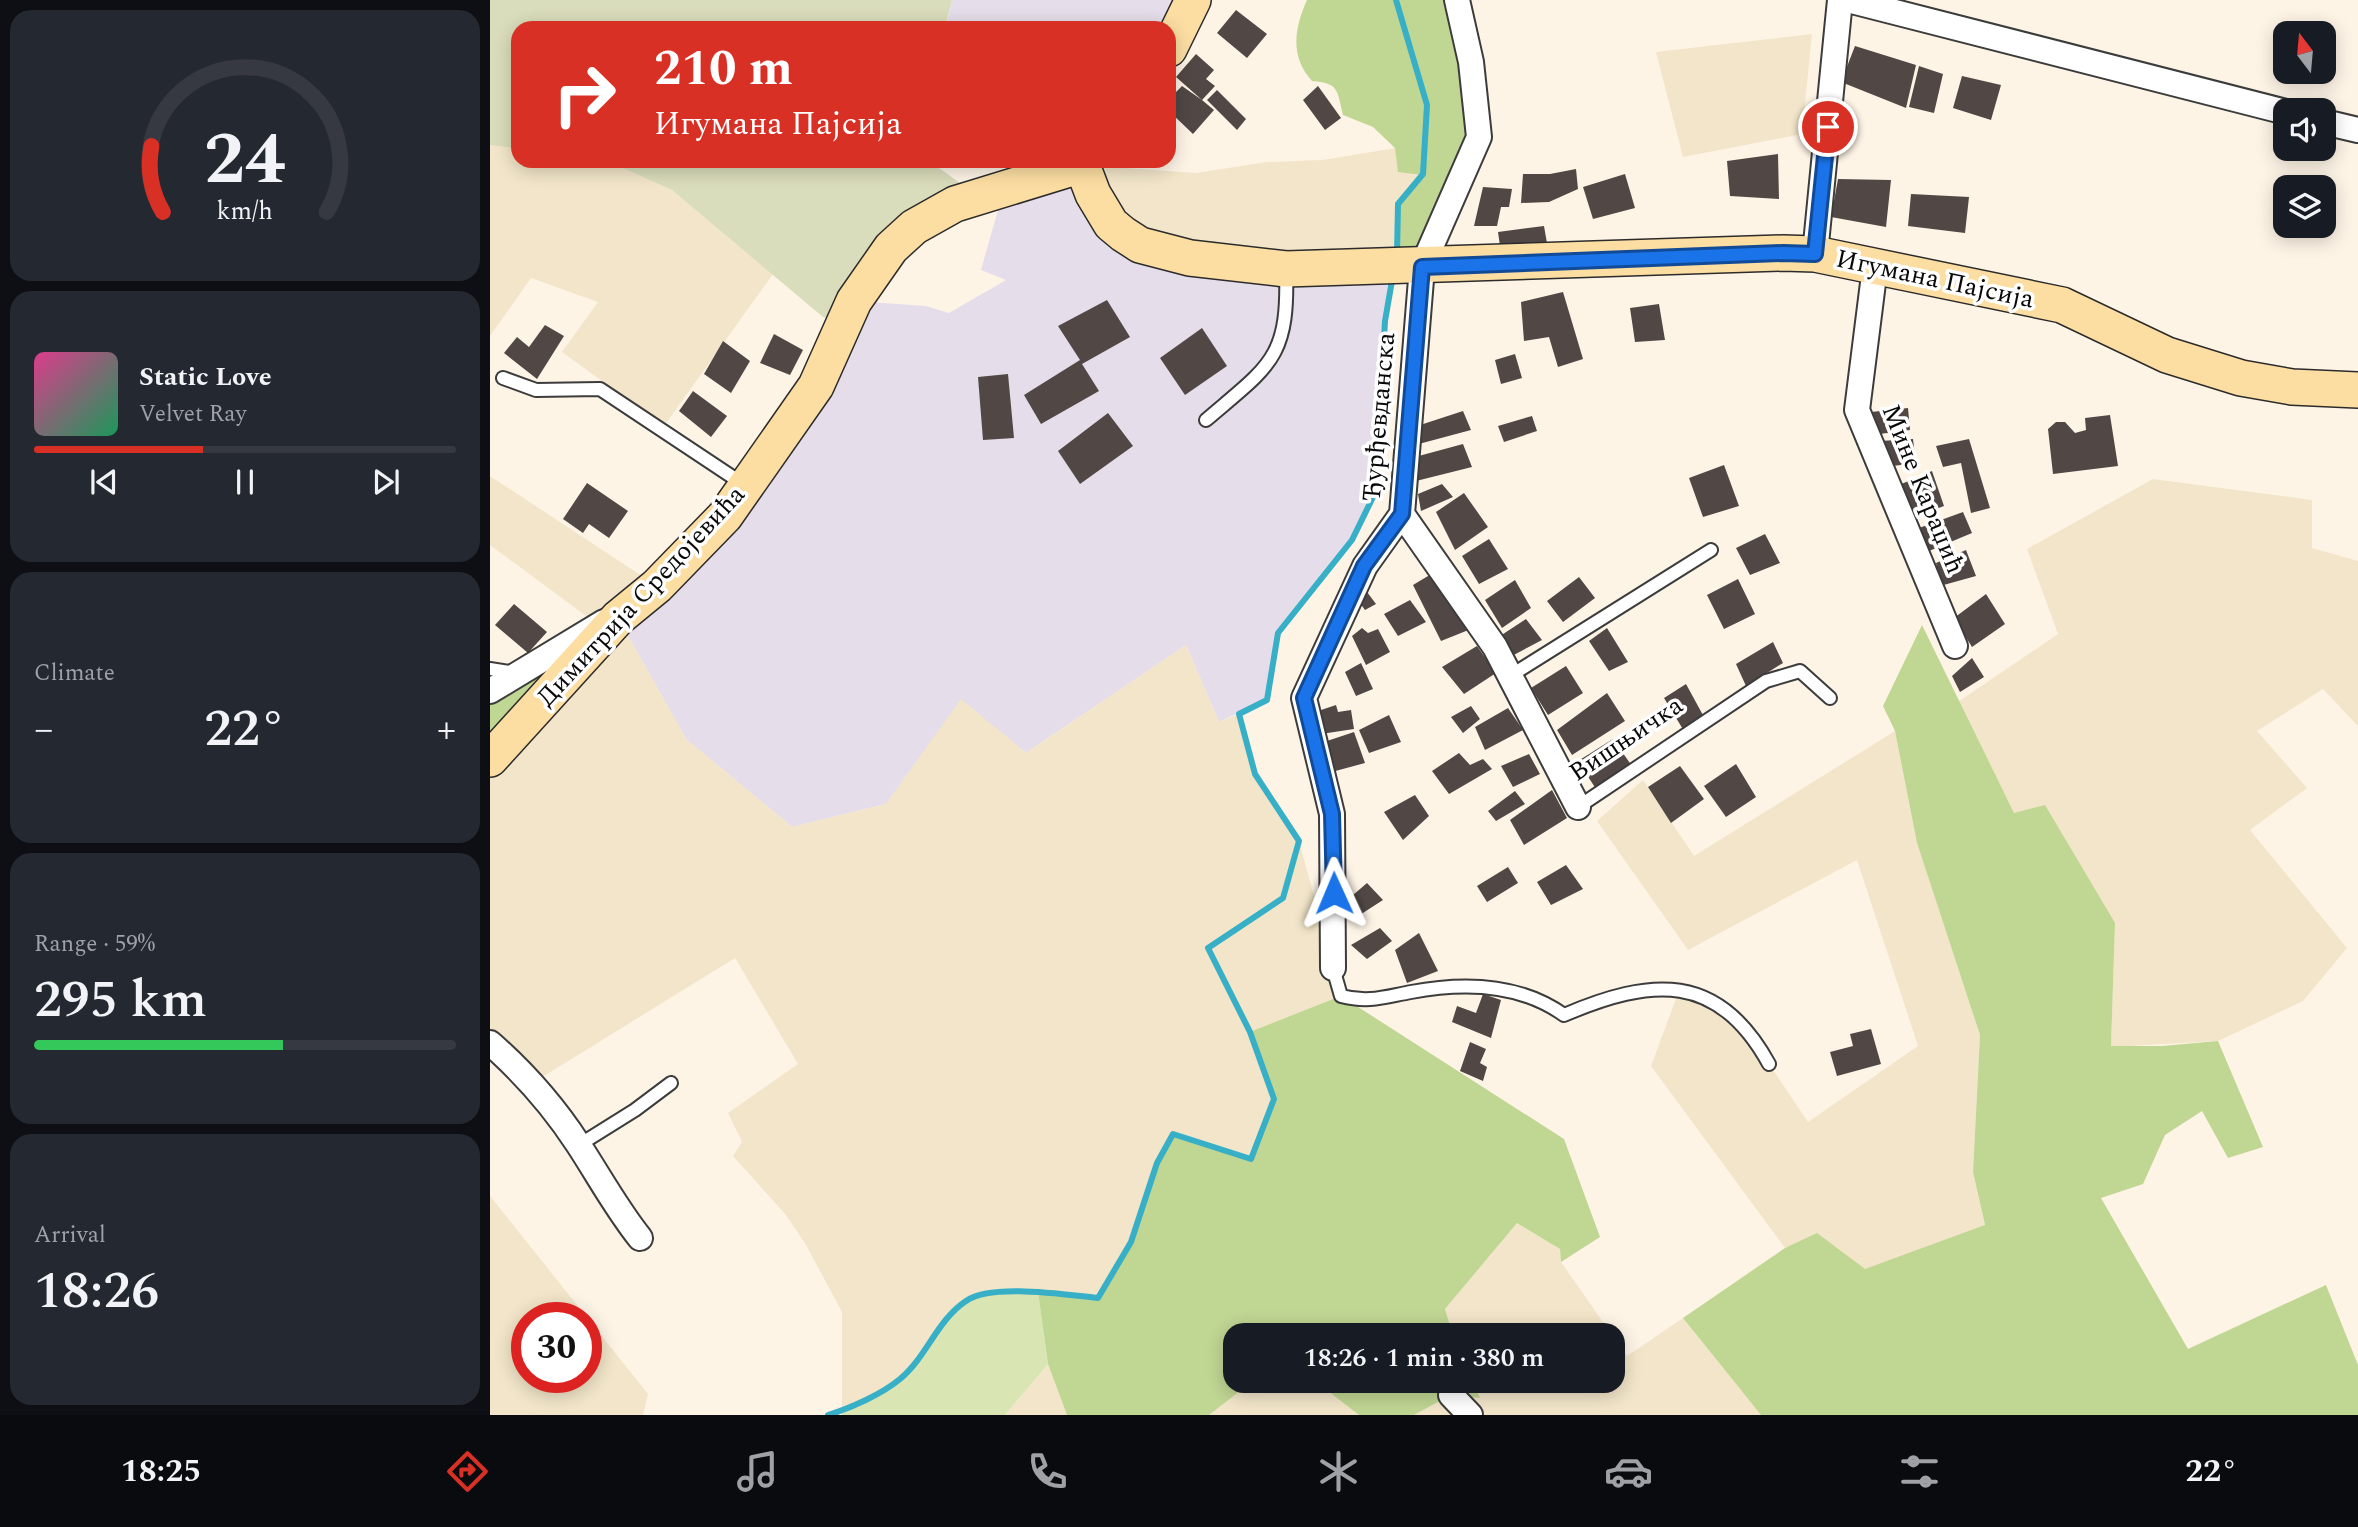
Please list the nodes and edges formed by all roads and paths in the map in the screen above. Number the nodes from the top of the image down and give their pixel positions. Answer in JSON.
{"nodes":[{"id":1,"x":1193,"y":0,"type":"edge"},
{"id":2,"x":1457,"y":0,"type":"edge"},
{"id":3,"x":1840,"y":0,"type":"edge"},
{"id":4,"x":1848,"y":0,"type":"edge"},
{"id":5,"x":1176,"y":35,"type":"edge"},
{"id":6,"x":2273,"y":109,"type":"edge"},
{"id":7,"x":2336,"y":125,"type":"edge"},
{"id":8,"x":2358,"y":130,"type":"edge"},
{"id":9,"x":1067,"y":168,"type":"edge"},
{"id":10,"x":1085,"y":168,"type":"edge"},
{"id":11,"x":1815,"y":254,"type":"junction"},
{"id":12,"x":1422,"y":267,"type":"junction"},
{"id":13,"x":1875,"y":267,"type":"junction"},
{"id":14,"x":1286,"y":269,"type":"junction"},
{"id":15,"x":503,"y":378,"type":"dead end"},
{"id":16,"x":2358,"y":390,"type":"edge"},
{"id":17,"x":1206,"y":420,"type":"dead end"},
{"id":18,"x":746,"y":486,"type":"junction"},
{"id":19,"x":1402,"y":514,"type":"junction"},
{"id":20,"x":1712,"y":550,"type":"dead end"},
{"id":21,"x":618,"y":618,"type":"junction"},
{"id":22,"x":1955,"y":646,"type":"dead end"},
{"id":23,"x":490,"y":669,"type":"edge"},
{"id":24,"x":521,"y":674,"type":"junction"},
{"id":25,"x":1510,"y":676,"type":"junction"},
{"id":26,"x":490,"y":691,"type":"edge"},
{"id":27,"x":1830,"y":698,"type":"dead end"},
{"id":28,"x":490,"y":760,"type":"edge"},
{"id":29,"x":1578,"y":807,"type":"joint"},
{"id":30,"x":1333,"y":968,"type":"joint"},
{"id":31,"x":490,"y":1043,"type":"edge"},
{"id":32,"x":1769,"y":1065,"type":"dead end"},
{"id":33,"x":671,"y":1083,"type":"dead end"},
{"id":34,"x":579,"y":1145,"type":"junction"},
{"id":35,"x":640,"y":1238,"type":"dead end"},
{"id":36,"x":1451,"y":1395,"type":"dead end"},
{"id":37,"x":1470,"y":1415,"type":"edge"}],
"edges":[{"from":1,"to":5,"type":"street"},
{"from":2,"to":12,"type":"street","name":"Ђурђевданска"},
{"from":3,"to":11,"type":"street"},
{"from":4,"to":6,"type":"street"},
{"from":7,"to":8,"type":"street"},
{"from":9,"to":18,"type":"street","name":"Димитрија Средојевића"},
{"from":10,"to":14,"type":"street","name":"Игумана Пајсија"},
{"from":11,"to":12,"type":"street","name":"Игумана Пајсија"},
{"from":11,"to":13,"type":"street","name":"Игумана Пајсија"},
{"from":12,"to":14,"type":"street","name":"Игумана Пајсија"},
{"from":12,"to":19,"type":"street","name":"Ђурђевданска"},
{"from":13,"to":16,"type":"street","name":"Игумана Пајсија"},
{"from":13,"to":22,"type":"street","name":"Мине Караџић"},
{"from":14,"to":17,"type":"lane"},
{"from":15,"to":18,"type":"lane"},
{"from":18,"to":21,"type":"street","name":"Димитрија Средојевића"},
{"from":19,"to":25,"type":"street","name":"Вишњичка"},
{"from":19,"to":30,"type":"street","name":"Ђурђевданска"},
{"from":20,"to":25,"type":"lane"},
{"from":21,"to":24,"type":"street"},
{"from":21,"to":28,"type":"street","name":"Димитрија Средојевића"},
{"from":23,"to":24,"type":"lane"},
{"from":24,"to":26,"type":"street"},
{"from":25,"to":29,"type":"street","name":"Вишњичка"},
{"from":27,"to":29,"type":"lane","name":"Вишњичка"},
{"from":30,"to":32,"type":"lane","name":"Ђурђевданска"},
{"from":31,"to":34,"type":"street"},
{"from":33,"to":34,"type":"lane"},
{"from":34,"to":35,"type":"street"},
{"from":36,"to":37,"type":"street"}]}
